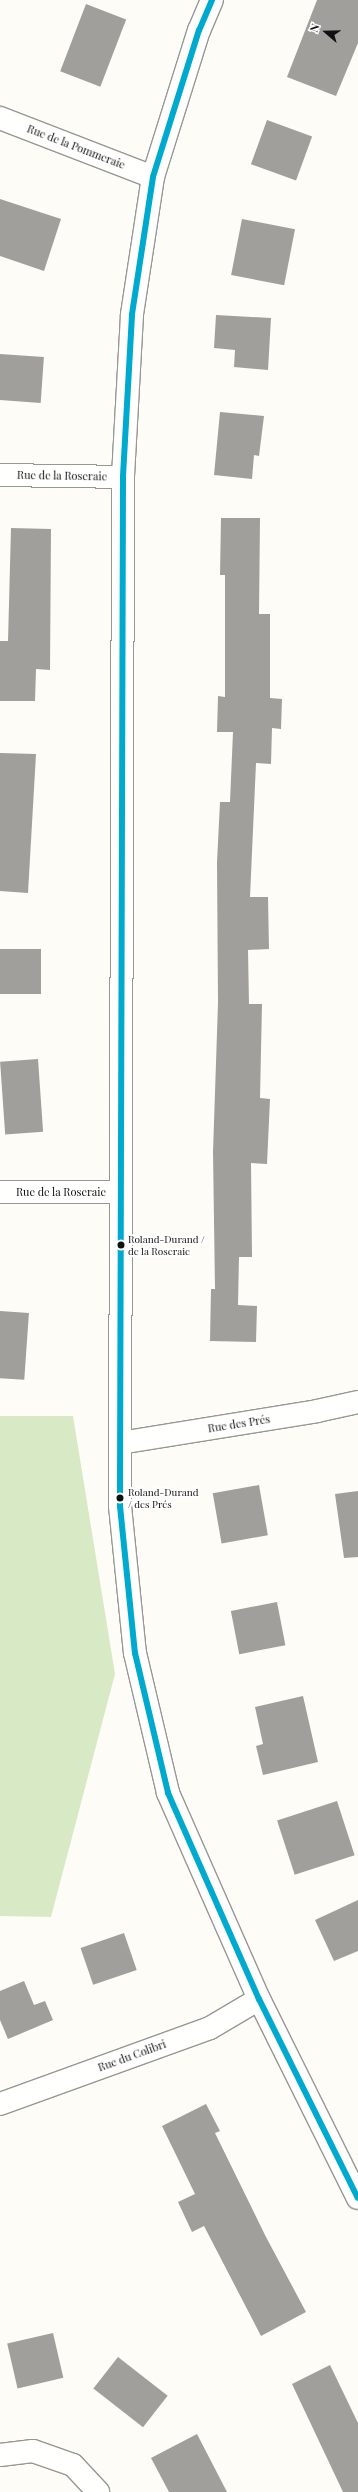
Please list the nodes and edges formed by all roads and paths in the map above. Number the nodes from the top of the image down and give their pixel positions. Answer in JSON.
{"nodes":[{"id":1,"x":212,"y":0,"type":"edge"},
{"id":2,"x":0,"y":118,"type":"edge"},
{"id":3,"x":153,"y":177,"type":"junction"},
{"id":4,"x":0,"y":475,"type":"edge"},
{"id":5,"x":123,"y":477,"type":"junction"},
{"id":6,"x":0,"y":1192,"type":"edge"},
{"id":7,"x":121,"y":1192,"type":"junction"},
{"id":8,"x":358,"y":1402,"type":"edge"},
{"id":9,"x":120,"y":1443,"type":"junction"},
{"id":10,"x":258,"y":1998,"type":"junction"},
{"id":11,"x":0,"y":2104,"type":"edge"},
{"id":12,"x":358,"y":2198,"type":"edge"},
{"id":13,"x":0,"y":2455,"type":"edge"},
{"id":14,"x":98,"y":2492,"type":"edge"}],
"edges":[{"from":1,"to":3,"type":"street"},
{"from":2,"to":3,"type":"street","name":"Rue de la Pommeraie"},
{"from":3,"to":5,"type":"street"},
{"from":4,"to":5,"type":"street","name":"Rue de la Roseraie"},
{"from":5,"to":7,"type":"street"},
{"from":6,"to":7,"type":"street","name":"Rue de la Roseraie"},
{"from":7,"to":9,"type":"street"},
{"from":8,"to":9,"type":"street","name":"Rue des Prés"},
{"from":9,"to":10,"type":"street"},
{"from":10,"to":11,"type":"street","name":"Rue du Colibri"},
{"from":10,"to":12,"type":"street"},
{"from":13,"to":14,"type":"street"}]}
